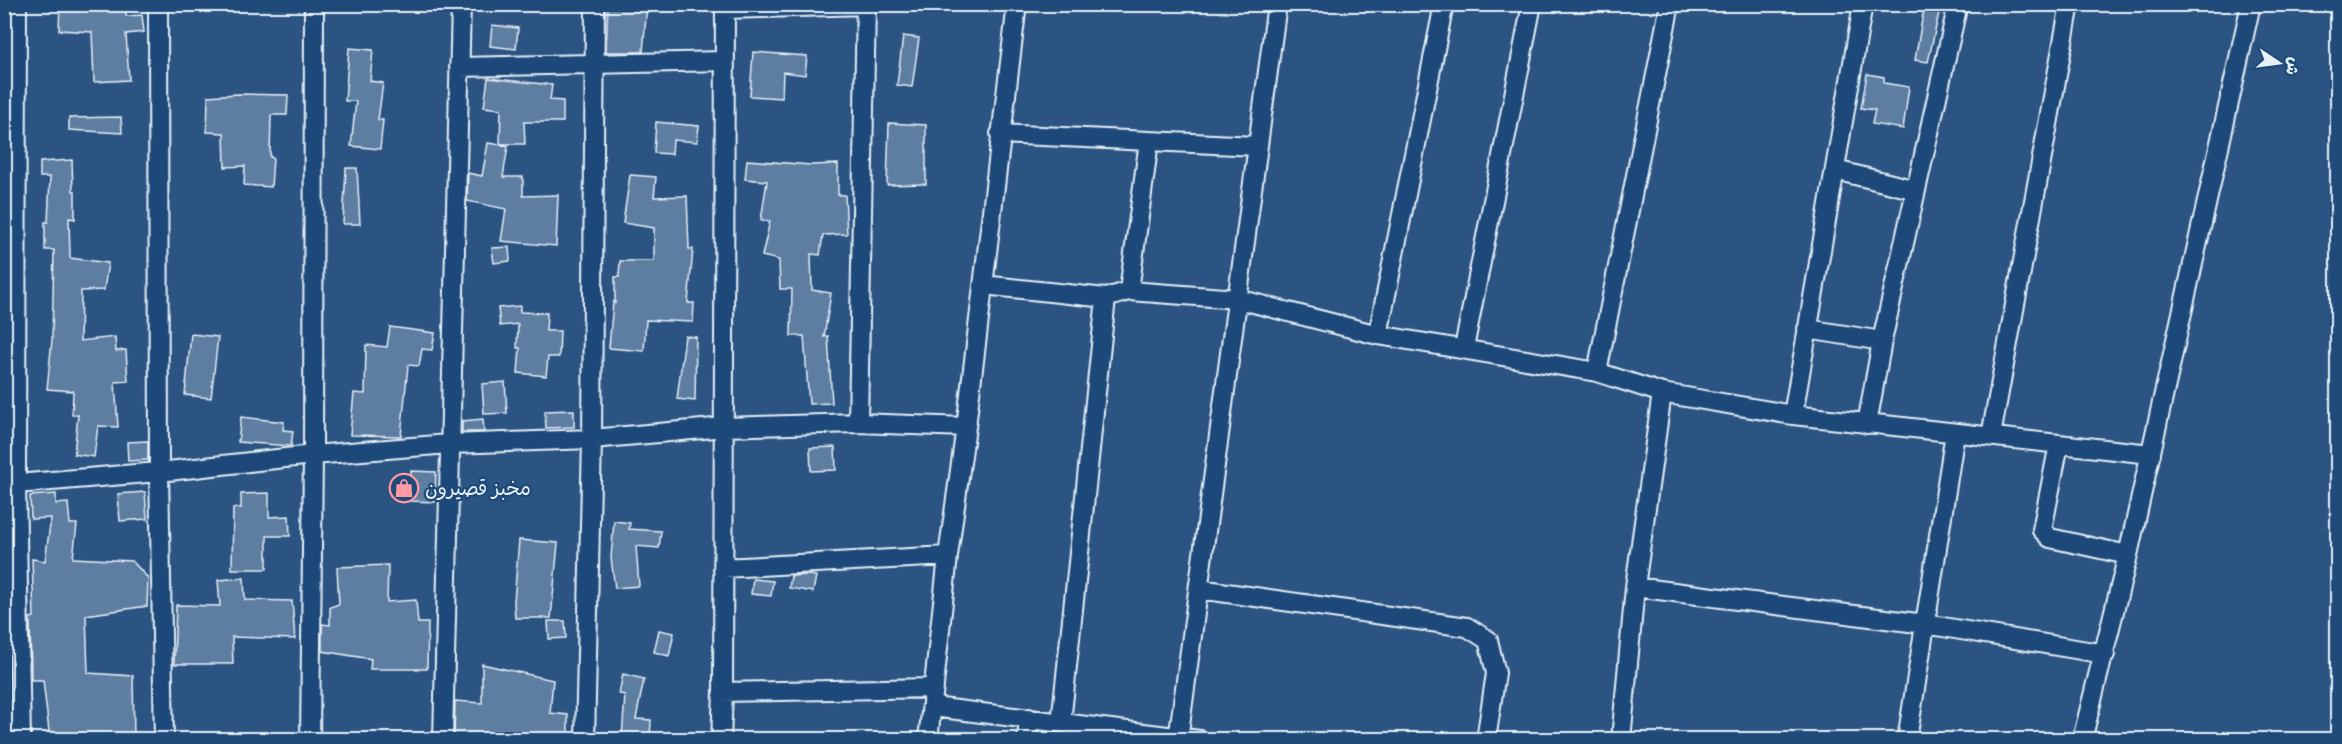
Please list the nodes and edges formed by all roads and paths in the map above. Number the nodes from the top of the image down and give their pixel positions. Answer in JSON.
{"nodes":[{"id":1,"x":17,"y":4,"type":"edge"},
{"id":2,"x":158,"y":4,"type":"edge"},
{"id":3,"x":314,"y":4,"type":"edge"},
{"id":4,"x":461,"y":4,"type":"edge"},
{"id":5,"x":595,"y":4,"type":"edge"},
{"id":6,"x":1017,"y":4,"type":"edge"},
{"id":7,"x":1277,"y":4,"type":"edge"},
{"id":8,"x":1444,"y":4,"type":"edge"},
{"id":9,"x":1532,"y":4,"type":"edge"},
{"id":10,"x":1670,"y":4,"type":"edge"},
{"id":11,"x":1863,"y":4,"type":"edge"},
{"id":12,"x":1958,"y":4,"type":"edge"},
{"id":13,"x":2070,"y":4,"type":"edge"},
{"id":14,"x":866,"y":5,"type":"edge"},
{"id":15,"x":2248,"y":5,"type":"edge"},
{"id":16,"x":725,"y":7,"type":"edge"},
{"id":17,"x":724,"y":61,"type":"junction"},
{"id":18,"x":594,"y":63,"type":"junction"},
{"id":19,"x":459,"y":67,"type":"junction"},
{"id":20,"x":1000,"y":134,"type":"junction"},
{"id":21,"x":1149,"y":141,"type":"junction"},
{"id":22,"x":1257,"y":146,"type":"junction"},
{"id":23,"x":1835,"y":170,"type":"junction"},
{"id":24,"x":1916,"y":190,"type":"junction"},
{"id":25,"x":983,"y":285,"type":"junction"},
{"id":26,"x":1129,"y":291,"type":"junction"},
{"id":27,"x":1106,"y":298,"type":"junction"},
{"id":28,"x":1238,"y":299,"type":"junction"},
{"id":29,"x":1807,"y":329,"type":"junction"},
{"id":30,"x":1378,"y":335,"type":"junction"},
{"id":31,"x":1882,"y":341,"type":"junction"},
{"id":32,"x":1464,"y":348,"type":"junction"},
{"id":33,"x":1597,"y":372,"type":"junction"},
{"id":34,"x":1662,"y":393,"type":"junction"},
{"id":35,"x":1793,"y":415,"type":"junction"},
{"id":36,"x":858,"y":423,"type":"junction"},
{"id":37,"x":1867,"y":423,"type":"junction"},
{"id":38,"x":724,"y":427,"type":"junction"},
{"id":39,"x":966,"y":427,"type":"junction"},
{"id":40,"x":1955,"y":433,"type":"junction"},
{"id":41,"x":1990,"y":436,"type":"junction"},
{"id":42,"x":592,"y":439,"type":"junction"},
{"id":43,"x":448,"y":444,"type":"junction"},
{"id":44,"x":2059,"y":444,"type":"junction"},
{"id":45,"x":2151,"y":454,"type":"junction"},
{"id":46,"x":313,"y":455,"type":"junction"},
{"id":47,"x":159,"y":472,"type":"junction"},
{"id":48,"x":10,"y":484,"type":"edge"},
{"id":49,"x":2128,"y":555,"type":"junction"},
{"id":50,"x":948,"y":556,"type":"junction"},
{"id":51,"x":723,"y":568,"type":"junction"},
{"id":52,"x":1635,"y":587,"type":"junction"},
{"id":53,"x":1199,"y":589,"type":"junction"},
{"id":54,"x":1925,"y":624,"type":"junction"},
{"id":55,"x":2105,"y":654,"type":"junction"},
{"id":56,"x":934,"y":688,"type":"junction"},
{"id":57,"x":723,"y":692,"type":"junction"},
{"id":58,"x":933,"y":707,"type":"junction"},
{"id":59,"x":1029,"y":718,"type":"junction"},
{"id":60,"x":1061,"y":723,"type":"junction"},
{"id":61,"x":1178,"y":739,"type":"edge"},
{"id":62,"x":21,"y":740,"type":"edge"},
{"id":63,"x":164,"y":740,"type":"edge"},
{"id":64,"x":310,"y":740,"type":"edge"},
{"id":65,"x":443,"y":740,"type":"edge"},
{"id":66,"x":585,"y":740,"type":"edge"},
{"id":67,"x":721,"y":740,"type":"edge"},
{"id":68,"x":928,"y":740,"type":"edge"},
{"id":69,"x":1026,"y":740,"type":"edge"},
{"id":70,"x":1200,"y":740,"type":"edge"},
{"id":71,"x":1486,"y":740,"type":"edge"},
{"id":72,"x":1621,"y":740,"type":"edge"},
{"id":73,"x":1907,"y":740,"type":"edge"},
{"id":74,"x":2082,"y":740,"type":"edge"}],
"edges":[{"from":1,"to":48,"type":"street"},
{"from":2,"to":47,"type":"street"},
{"from":3,"to":46,"type":"street"},
{"from":4,"to":19,"type":"street"},
{"from":5,"to":18,"type":"street"},
{"from":6,"to":20,"type":"street"},
{"from":7,"to":22,"type":"street"},
{"from":8,"to":30,"type":"street"},
{"from":9,"to":32,"type":"street"},
{"from":10,"to":33,"type":"street"},
{"from":11,"to":23,"type":"street"},
{"from":12,"to":24,"type":"street"},
{"from":13,"to":41,"type":"street"},
{"from":14,"to":16,"type":"street"},
{"from":14,"to":36,"type":"street"},
{"from":15,"to":45,"type":"street"},
{"from":16,"to":17,"type":"street"},
{"from":17,"to":18,"type":"street"},
{"from":17,"to":38,"type":"street"},
{"from":18,"to":19,"type":"street"},
{"from":18,"to":42,"type":"street"},
{"from":19,"to":43,"type":"street"},
{"from":20,"to":21,"type":"street"},
{"from":20,"to":25,"type":"street"},
{"from":21,"to":22,"type":"street"},
{"from":21,"to":26,"type":"street"},
{"from":22,"to":28,"type":"street"},
{"from":23,"to":24,"type":"street"},
{"from":23,"to":29,"type":"street"},
{"from":24,"to":31,"type":"street"},
{"from":25,"to":27,"type":"street"},
{"from":25,"to":39,"type":"street"},
{"from":26,"to":27,"type":"street"},
{"from":26,"to":28,"type":"street"},
{"from":27,"to":60,"type":"street"},
{"from":28,"to":30,"type":"street"},
{"from":28,"to":53,"type":"street"},
{"from":29,"to":31,"type":"street"},
{"from":29,"to":35,"type":"street"},
{"from":30,"to":32,"type":"street"},
{"from":31,"to":37,"type":"street"},
{"from":32,"to":33,"type":"street"},
{"from":33,"to":34,"type":"street"},
{"from":34,"to":35,"type":"street"},
{"from":34,"to":52,"type":"street"},
{"from":35,"to":37,"type":"street"},
{"from":36,"to":38,"type":"street"},
{"from":36,"to":39,"type":"street"},
{"from":37,"to":40,"type":"street"},
{"from":38,"to":42,"type":"street"},
{"from":38,"to":51,"type":"street"},
{"from":39,"to":50,"type":"street"},
{"from":40,"to":41,"type":"street"},
{"from":40,"to":54,"type":"street"},
{"from":41,"to":44,"type":"street"},
{"from":42,"to":43,"type":"street"},
{"from":42,"to":66,"type":"street"},
{"from":43,"to":46,"type":"street"},
{"from":43,"to":65,"type":"street"},
{"from":44,"to":45,"type":"street"},
{"from":44,"to":49,"type":"street"},
{"from":45,"to":49,"type":"street"},
{"from":46,"to":47,"type":"street"},
{"from":46,"to":64,"type":"street"},
{"from":47,"to":48,"type":"street"},
{"from":47,"to":63,"type":"street"},
{"from":48,"to":62,"type":"street"},
{"from":49,"to":55,"type":"street"},
{"from":50,"to":51,"type":"street"},
{"from":50,"to":56,"type":"street"},
{"from":51,"to":57,"type":"street"},
{"from":52,"to":54,"type":"street"},
{"from":52,"to":72,"type":"street"},
{"from":53,"to":61,"type":"street"},
{"from":53,"to":71,"type":"street"},
{"from":54,"to":55,"type":"street"},
{"from":54,"to":73,"type":"street"},
{"from":55,"to":74,"type":"street"},
{"from":56,"to":57,"type":"street"},
{"from":56,"to":58,"type":"street"},
{"from":57,"to":67,"type":"street"},
{"from":58,"to":59,"type":"street"},
{"from":58,"to":68,"type":"street"},
{"from":59,"to":60,"type":"street"},
{"from":59,"to":69,"type":"street"},
{"from":60,"to":61,"type":"street"},
{"from":61,"to":70,"type":"street"}]}
